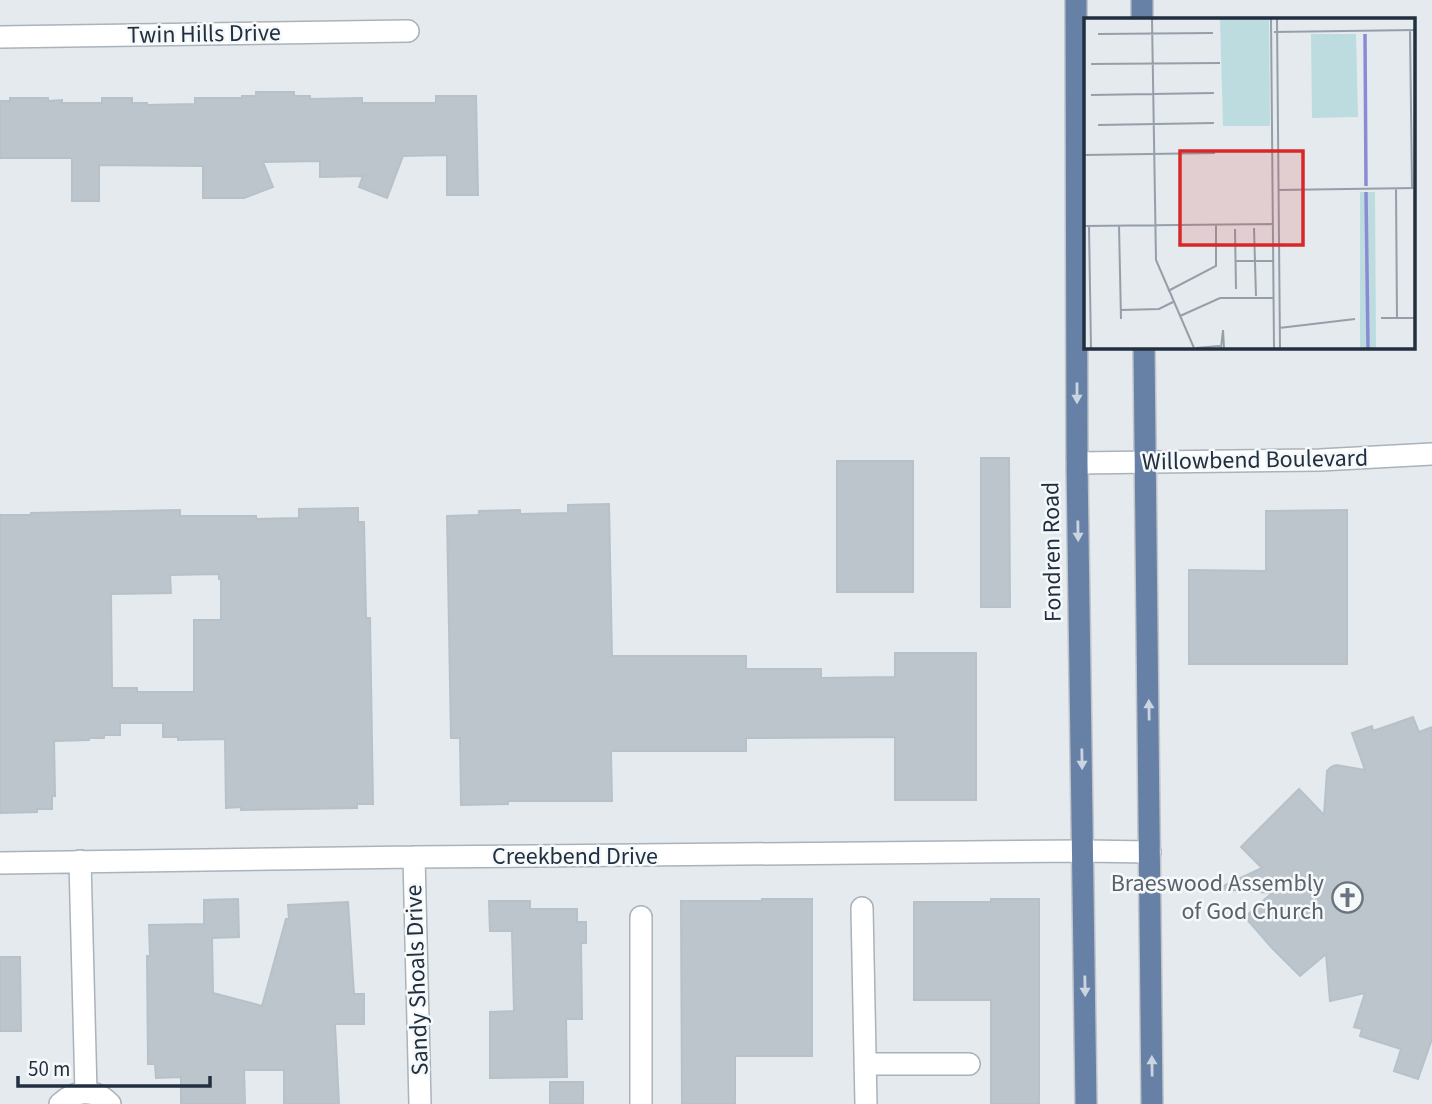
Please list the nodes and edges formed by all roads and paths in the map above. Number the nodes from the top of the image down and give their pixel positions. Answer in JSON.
{"nodes":[{"id":1,"x":1076,"y":0,"type":"edge"},
{"id":2,"x":1142,"y":0,"type":"edge"},
{"id":3,"x":1142,"y":18,"type":"edge"},
{"id":4,"x":408,"y":31,"type":"dead end"},
{"id":5,"x":0,"y":37,"type":"edge"},
{"id":6,"x":1144,"y":348,"type":"edge"},
{"id":7,"x":1432,"y":454,"type":"edge"},
{"id":8,"x":1077,"y":463,"type":"junction"},
{"id":9,"x":1144,"y":463,"type":"junction"},
{"id":10,"x":1084,"y":851,"type":"junction"},
{"id":11,"x":1150,"y":852,"type":"junction"},
{"id":12,"x":414,"y":857,"type":"junction"},
{"id":13,"x":80,"y":861,"type":"junction"},
{"id":14,"x":0,"y":863,"type":"edge"},
{"id":15,"x":862,"y":908,"type":"dead end"},
{"id":16,"x":641,"y":917,"type":"dead end"},
{"id":17,"x":865,"y":1064,"type":"junction"},
{"id":18,"x":969,"y":1064,"type":"dead end"},
{"id":19,"x":86,"y":1092,"type":"junction"},
{"id":20,"x":60,"y":1104,"type":"edge"},
{"id":21,"x":110,"y":1104,"type":"edge"},
{"id":22,"x":420,"y":1104,"type":"edge"},
{"id":23,"x":641,"y":1104,"type":"edge"},
{"id":24,"x":866,"y":1104,"type":"edge"},
{"id":25,"x":1086,"y":1104,"type":"edge"},
{"id":26,"x":1152,"y":1104,"type":"edge"}],
"edges":[{"from":1,"to":8,"type":"main road","name":"Fondren Road","one_way":true},
{"from":2,"to":3,"type":"main road"},
{"from":4,"to":5,"type":"street","name":"Twin Hills Drive"},
{"from":6,"to":9,"type":"main road"},
{"from":7,"to":9,"type":"street","name":"Willowbend Boulevard"},
{"from":8,"to":9,"type":"street","name":"Willowbend Boulevard"},
{"from":8,"to":10,"type":"main road","name":"Fondren Road","one_way":true},
{"from":11,"to":9,"type":"main road","one_way":true},
{"from":10,"to":11,"type":"street","name":"Creekbend Drive"},
{"from":10,"to":12,"type":"street","name":"Creekbend Drive"},
{"from":10,"to":25,"type":"main road","name":"Fondren Road","one_way":true},
{"from":26,"to":11,"type":"main road","one_way":true},
{"from":12,"to":13,"type":"street","name":"Creekbend Drive"},
{"from":12,"to":22,"type":"street","name":"Sandy Shoals Drive"},
{"from":13,"to":14,"type":"street","name":"Creekbend Drive"},
{"from":13,"to":19,"type":"street"},
{"from":15,"to":17,"type":"street"},
{"from":16,"to":23,"type":"street"},
{"from":17,"to":18,"type":"street"},
{"from":17,"to":24,"type":"street"},
{"from":19,"to":20,"type":"street"},
{"from":19,"to":21,"type":"street"}]}
